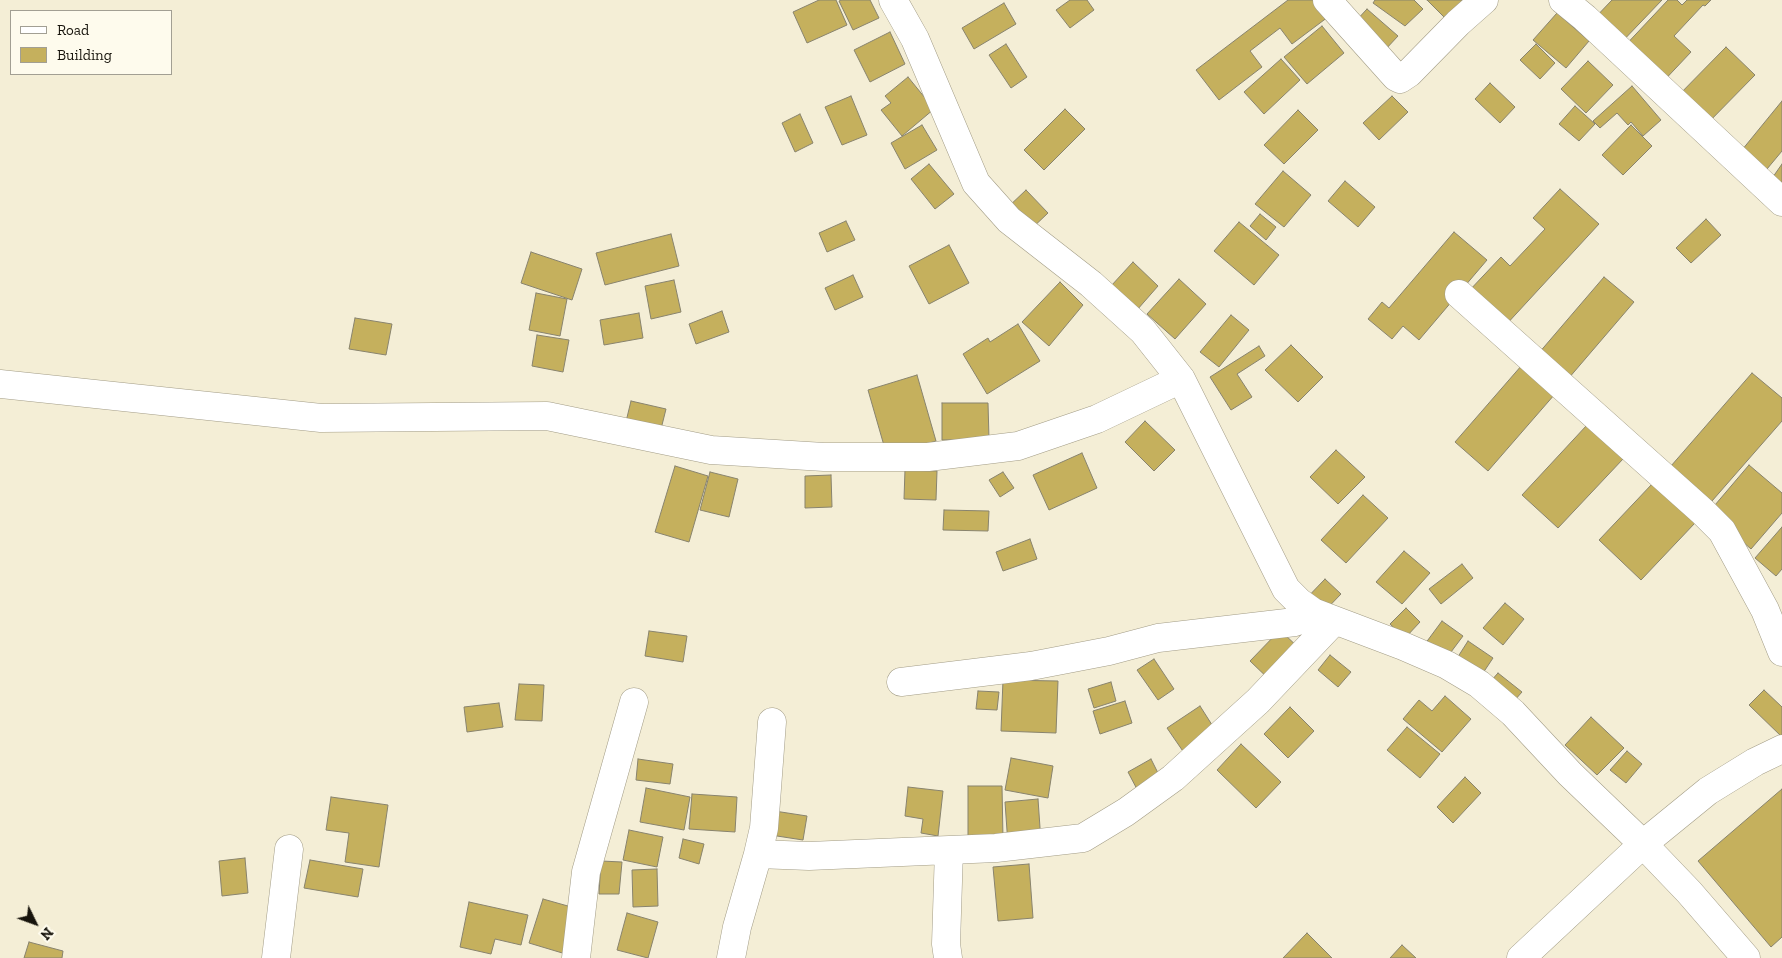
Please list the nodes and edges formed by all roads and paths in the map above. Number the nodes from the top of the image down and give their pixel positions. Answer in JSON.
{"nodes":[{"id":1,"x":893,"y":0,"type":"edge"},
{"id":2,"x":1327,"y":0,"type":"edge"},
{"id":3,"x":1484,"y":0,"type":"edge"},
{"id":4,"x":1563,"y":0,"type":"edge"},
{"id":5,"x":1782,"y":202,"type":"edge"},
{"id":6,"x":1459,"y":294,"type":"dead end"},
{"id":7,"x":1181,"y":379,"type":"junction"},
{"id":8,"x":0,"y":384,"type":"edge"},
{"id":9,"x":1323,"y":617,"type":"junction"},
{"id":10,"x":1782,"y":652,"type":"edge"},
{"id":11,"x":901,"y":682,"type":"dead end"},
{"id":12,"x":634,"y":702,"type":"dead end"},
{"id":13,"x":772,"y":722,"type":"dead end"},
{"id":14,"x":1782,"y":749,"type":"edge"},
{"id":15,"x":1643,"y":844,"type":"junction"},
{"id":16,"x":289,"y":849,"type":"dead end"},
{"id":17,"x":949,"y":850,"type":"junction"},
{"id":18,"x":758,"y":854,"type":"junction"},
{"id":19,"x":276,"y":958,"type":"edge"},
{"id":20,"x":576,"y":958,"type":"edge"},
{"id":21,"x":731,"y":958,"type":"edge"},
{"id":22,"x":948,"y":958,"type":"edge"},
{"id":23,"x":1521,"y":958,"type":"edge"},
{"id":24,"x":1746,"y":958,"type":"edge"}],
"edges":[{"from":1,"to":7,"type":"street"},
{"from":2,"to":3,"type":"street"},
{"from":4,"to":5,"type":"street"},
{"from":6,"to":10,"type":"street"},
{"from":7,"to":8,"type":"street"},
{"from":7,"to":9,"type":"street"},
{"from":9,"to":11,"type":"street"},
{"from":9,"to":15,"type":"street"},
{"from":9,"to":17,"type":"street"},
{"from":12,"to":20,"type":"street"},
{"from":13,"to":18,"type":"street"},
{"from":14,"to":15,"type":"street"},
{"from":15,"to":23,"type":"street"},
{"from":15,"to":24,"type":"street"},
{"from":16,"to":19,"type":"street"},
{"from":17,"to":18,"type":"street"},
{"from":17,"to":22,"type":"street"},
{"from":18,"to":21,"type":"street"}]}
